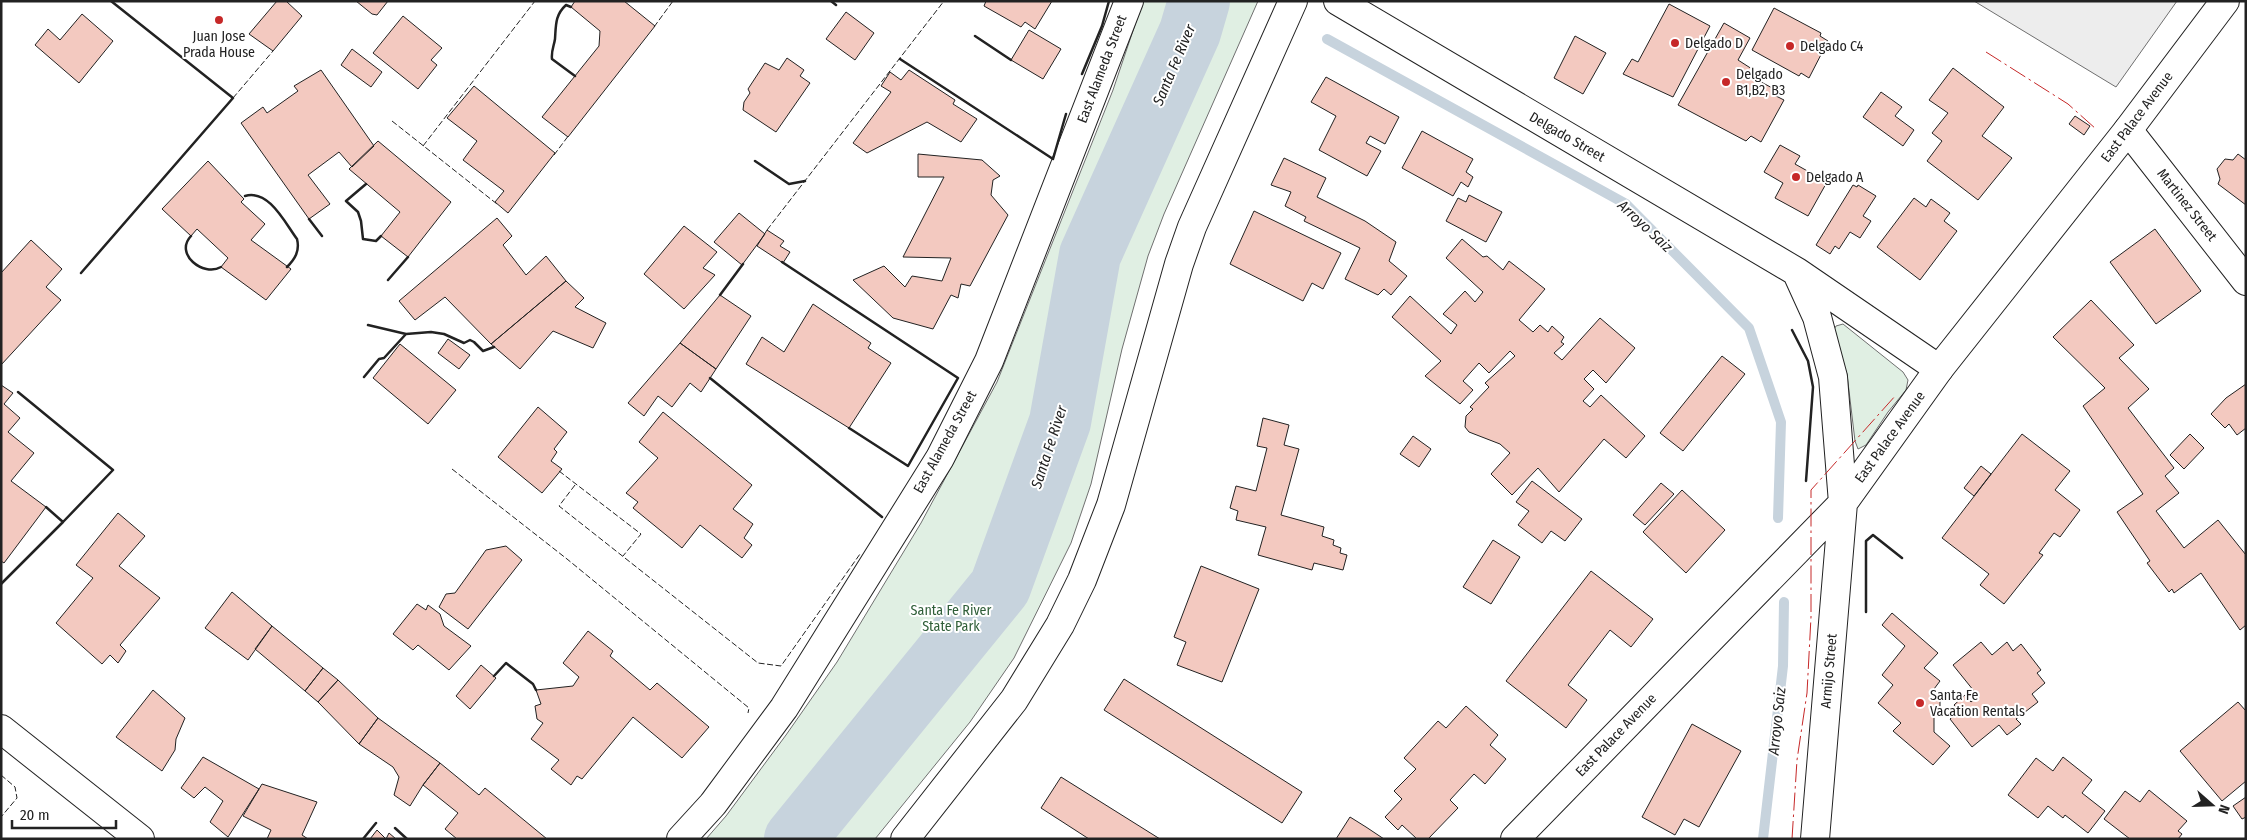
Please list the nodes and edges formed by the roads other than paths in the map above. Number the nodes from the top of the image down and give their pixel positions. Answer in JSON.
{"nodes":[{"id":1,"x":1129,"y":1,"type":"edge"},
{"id":2,"x":1293,"y":1,"type":"edge"},
{"id":3,"x":1338,"y":1,"type":"edge"},
{"id":4,"x":2225,"y":1,"type":"edge"},
{"id":5,"x":2128,"y":130,"type":"junction"},
{"id":6,"x":1796,"y":272,"type":"junction"},
{"id":7,"x":2246,"y":280,"type":"edge"},
{"id":8,"x":1939,"y":369,"type":"junction"},
{"id":9,"x":1843,"y":502,"type":"junction"},
{"id":10,"x":1,"y":729,"type":"edge"},
{"id":11,"x":140,"y":839,"type":"edge"},
{"id":12,"x":681,"y":839,"type":"edge"},
{"id":13,"x":905,"y":839,"type":"edge"},
{"id":14,"x":1515,"y":839,"type":"edge"},
{"id":15,"x":1815,"y":839,"type":"edge"}],
"edges":[{"from":1,"to":12,"type":"street","name":"East Alameda Street"},
{"from":2,"to":13,"type":"street"},
{"from":3,"to":6,"type":"street","name":"Delgado Street"},
{"from":4,"to":5,"type":"street","name":"East Palace Avenue"},
{"from":5,"to":7,"type":"street","name":"Martinez Street"},
{"from":5,"to":8,"type":"street","name":"East Palace Avenue"},
{"from":6,"to":8,"type":"street","name":"Delgado Street"},
{"from":6,"to":9,"type":"street"},
{"from":8,"to":9,"type":"street","name":"East Palace Avenue"},
{"from":9,"to":14,"type":"street","name":"East Palace Avenue"},
{"from":9,"to":15,"type":"street","name":"Armijo Street"},
{"from":10,"to":11,"type":"street"}]}
